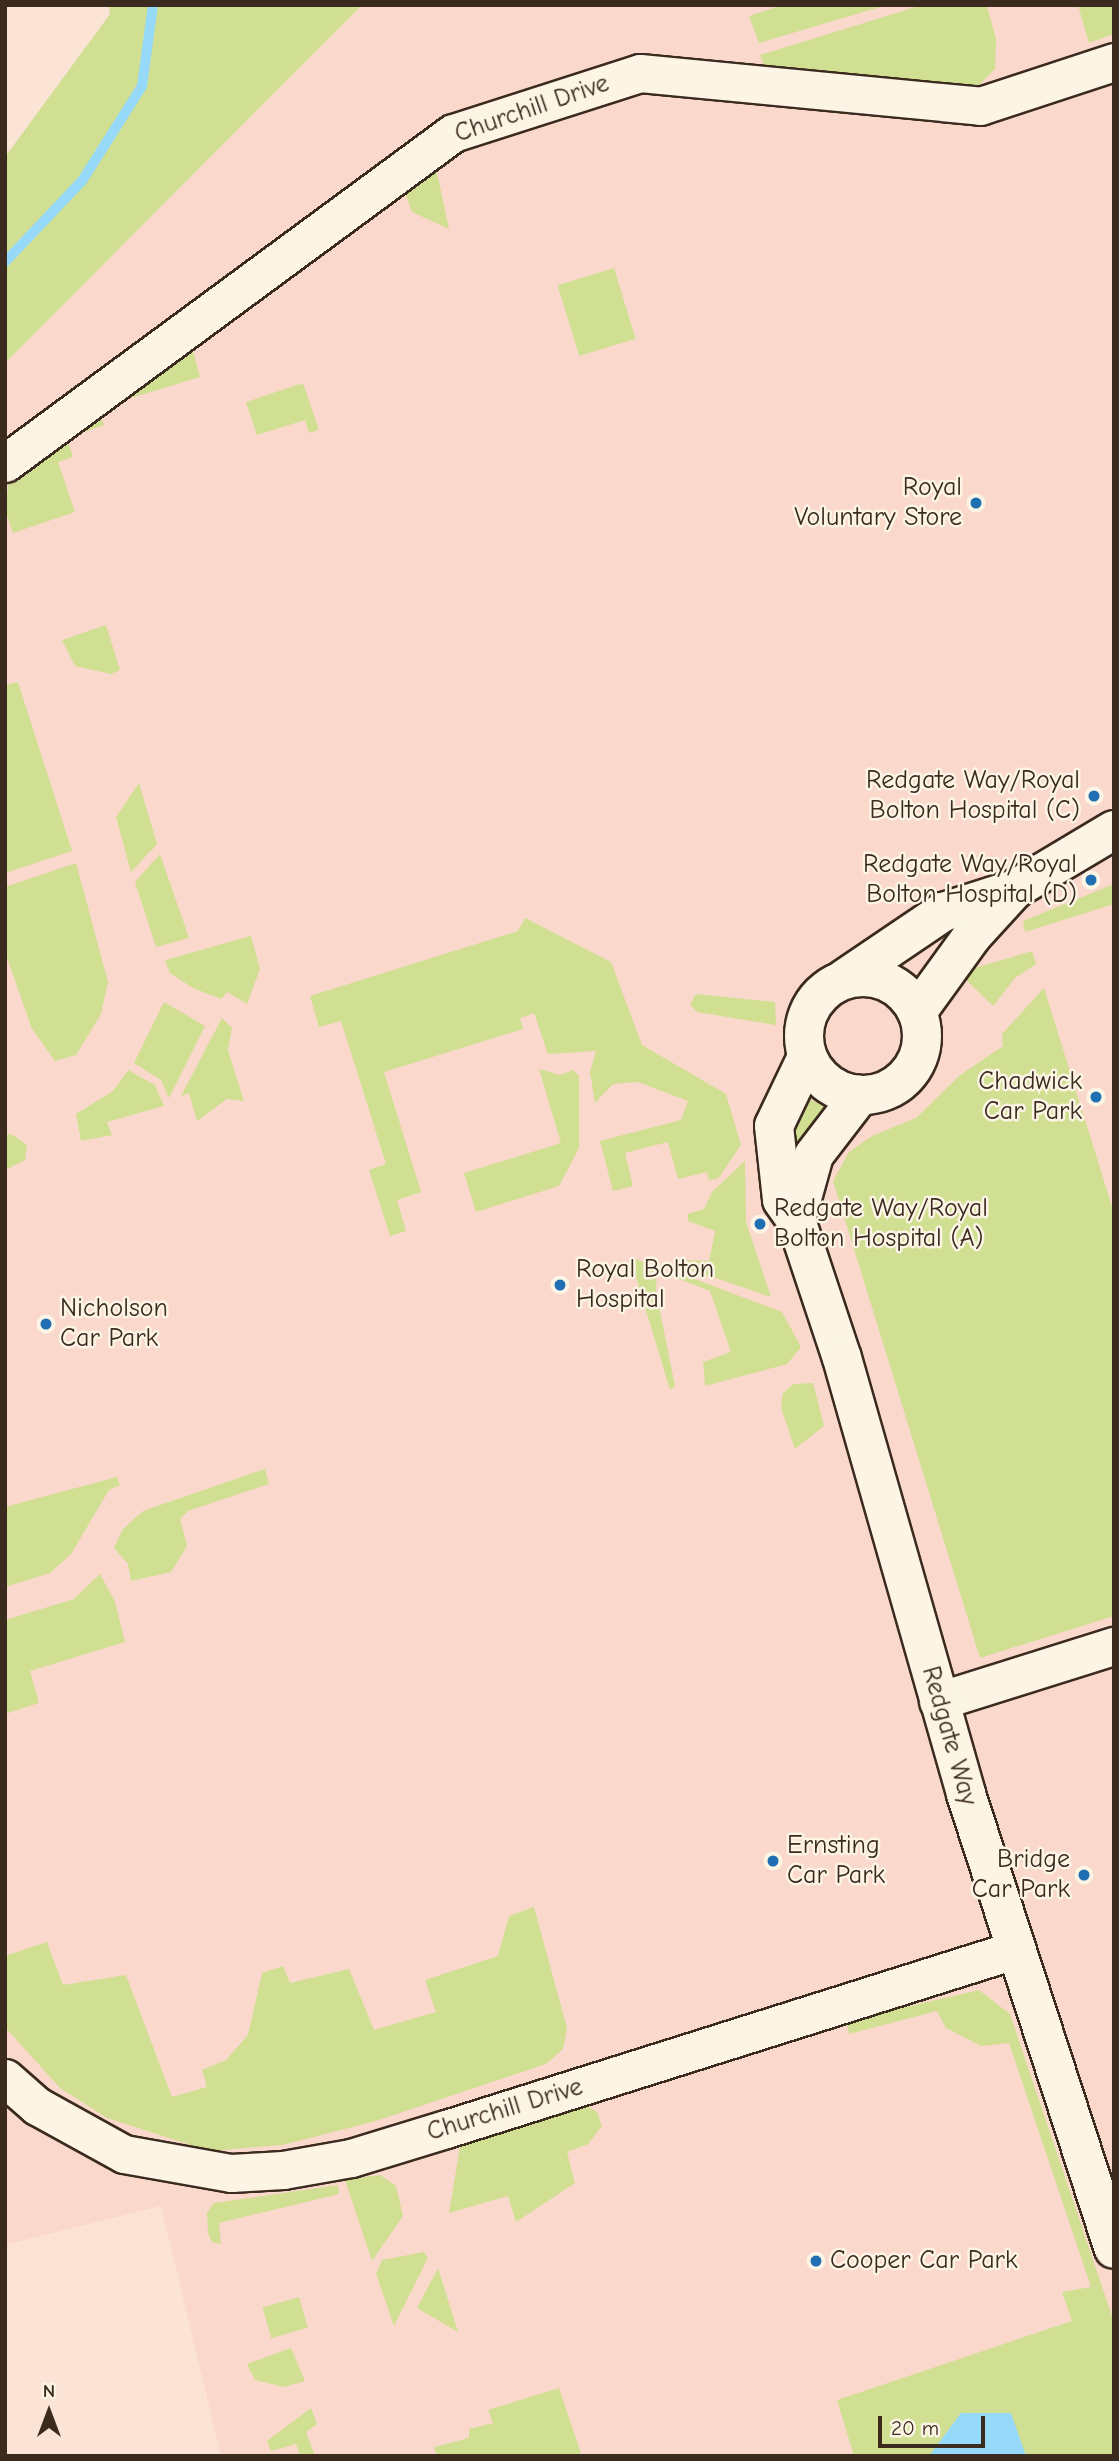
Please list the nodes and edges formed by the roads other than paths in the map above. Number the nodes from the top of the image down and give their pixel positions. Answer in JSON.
{"nodes":[{"id":1,"x":1114,"y":62,"type":"edge"},
{"id":2,"x":5,"y":463,"type":"edge"},
{"id":3,"x":1114,"y":830,"type":"edge"},
{"id":4,"x":1015,"y":888,"type":"junction"},
{"id":5,"x":844,"y":979,"type":"junction"},
{"id":6,"x":918,"y":1012,"type":"junction"},
{"id":7,"x":807,"y":1057,"type":"junction"},
{"id":8,"x":860,"y":1096,"type":"junction"},
{"id":9,"x":796,"y":1220,"type":"junction"},
{"id":10,"x":1114,"y":1646,"type":"edge"},
{"id":11,"x":938,"y":1701,"type":"junction"},
{"id":12,"x":1014,"y":1950,"type":"junction"},
{"id":13,"x":5,"y":2078,"type":"edge"},
{"id":14,"x":1114,"y":2249,"type":"edge"}],
"edges":[{"from":1,"to":2,"type":"street","name":"Churchill Drive"},
{"from":3,"to":4,"type":"street","name":"Redgate Way"},
{"from":4,"to":5,"type":"street","name":"Redgate Way"},
{"from":4,"to":6,"type":"street","name":"Redgate Way"},
{"from":5,"to":6,"type":"street"},
{"from":5,"to":7,"type":"street","name":"Redgate Way"},
{"from":6,"to":8,"type":"street"},
{"from":7,"to":8,"type":"street"},
{"from":7,"to":9,"type":"street","name":"Redgate Way"},
{"from":8,"to":9,"type":"street"},
{"from":9,"to":11,"type":"street","name":"Redgate Way"},
{"from":10,"to":11,"type":"street"},
{"from":11,"to":12,"type":"street","name":"Redgate Way"},
{"from":12,"to":13,"type":"street","name":"Churchill Drive"},
{"from":12,"to":14,"type":"street","name":"Redgate Way"}]}
